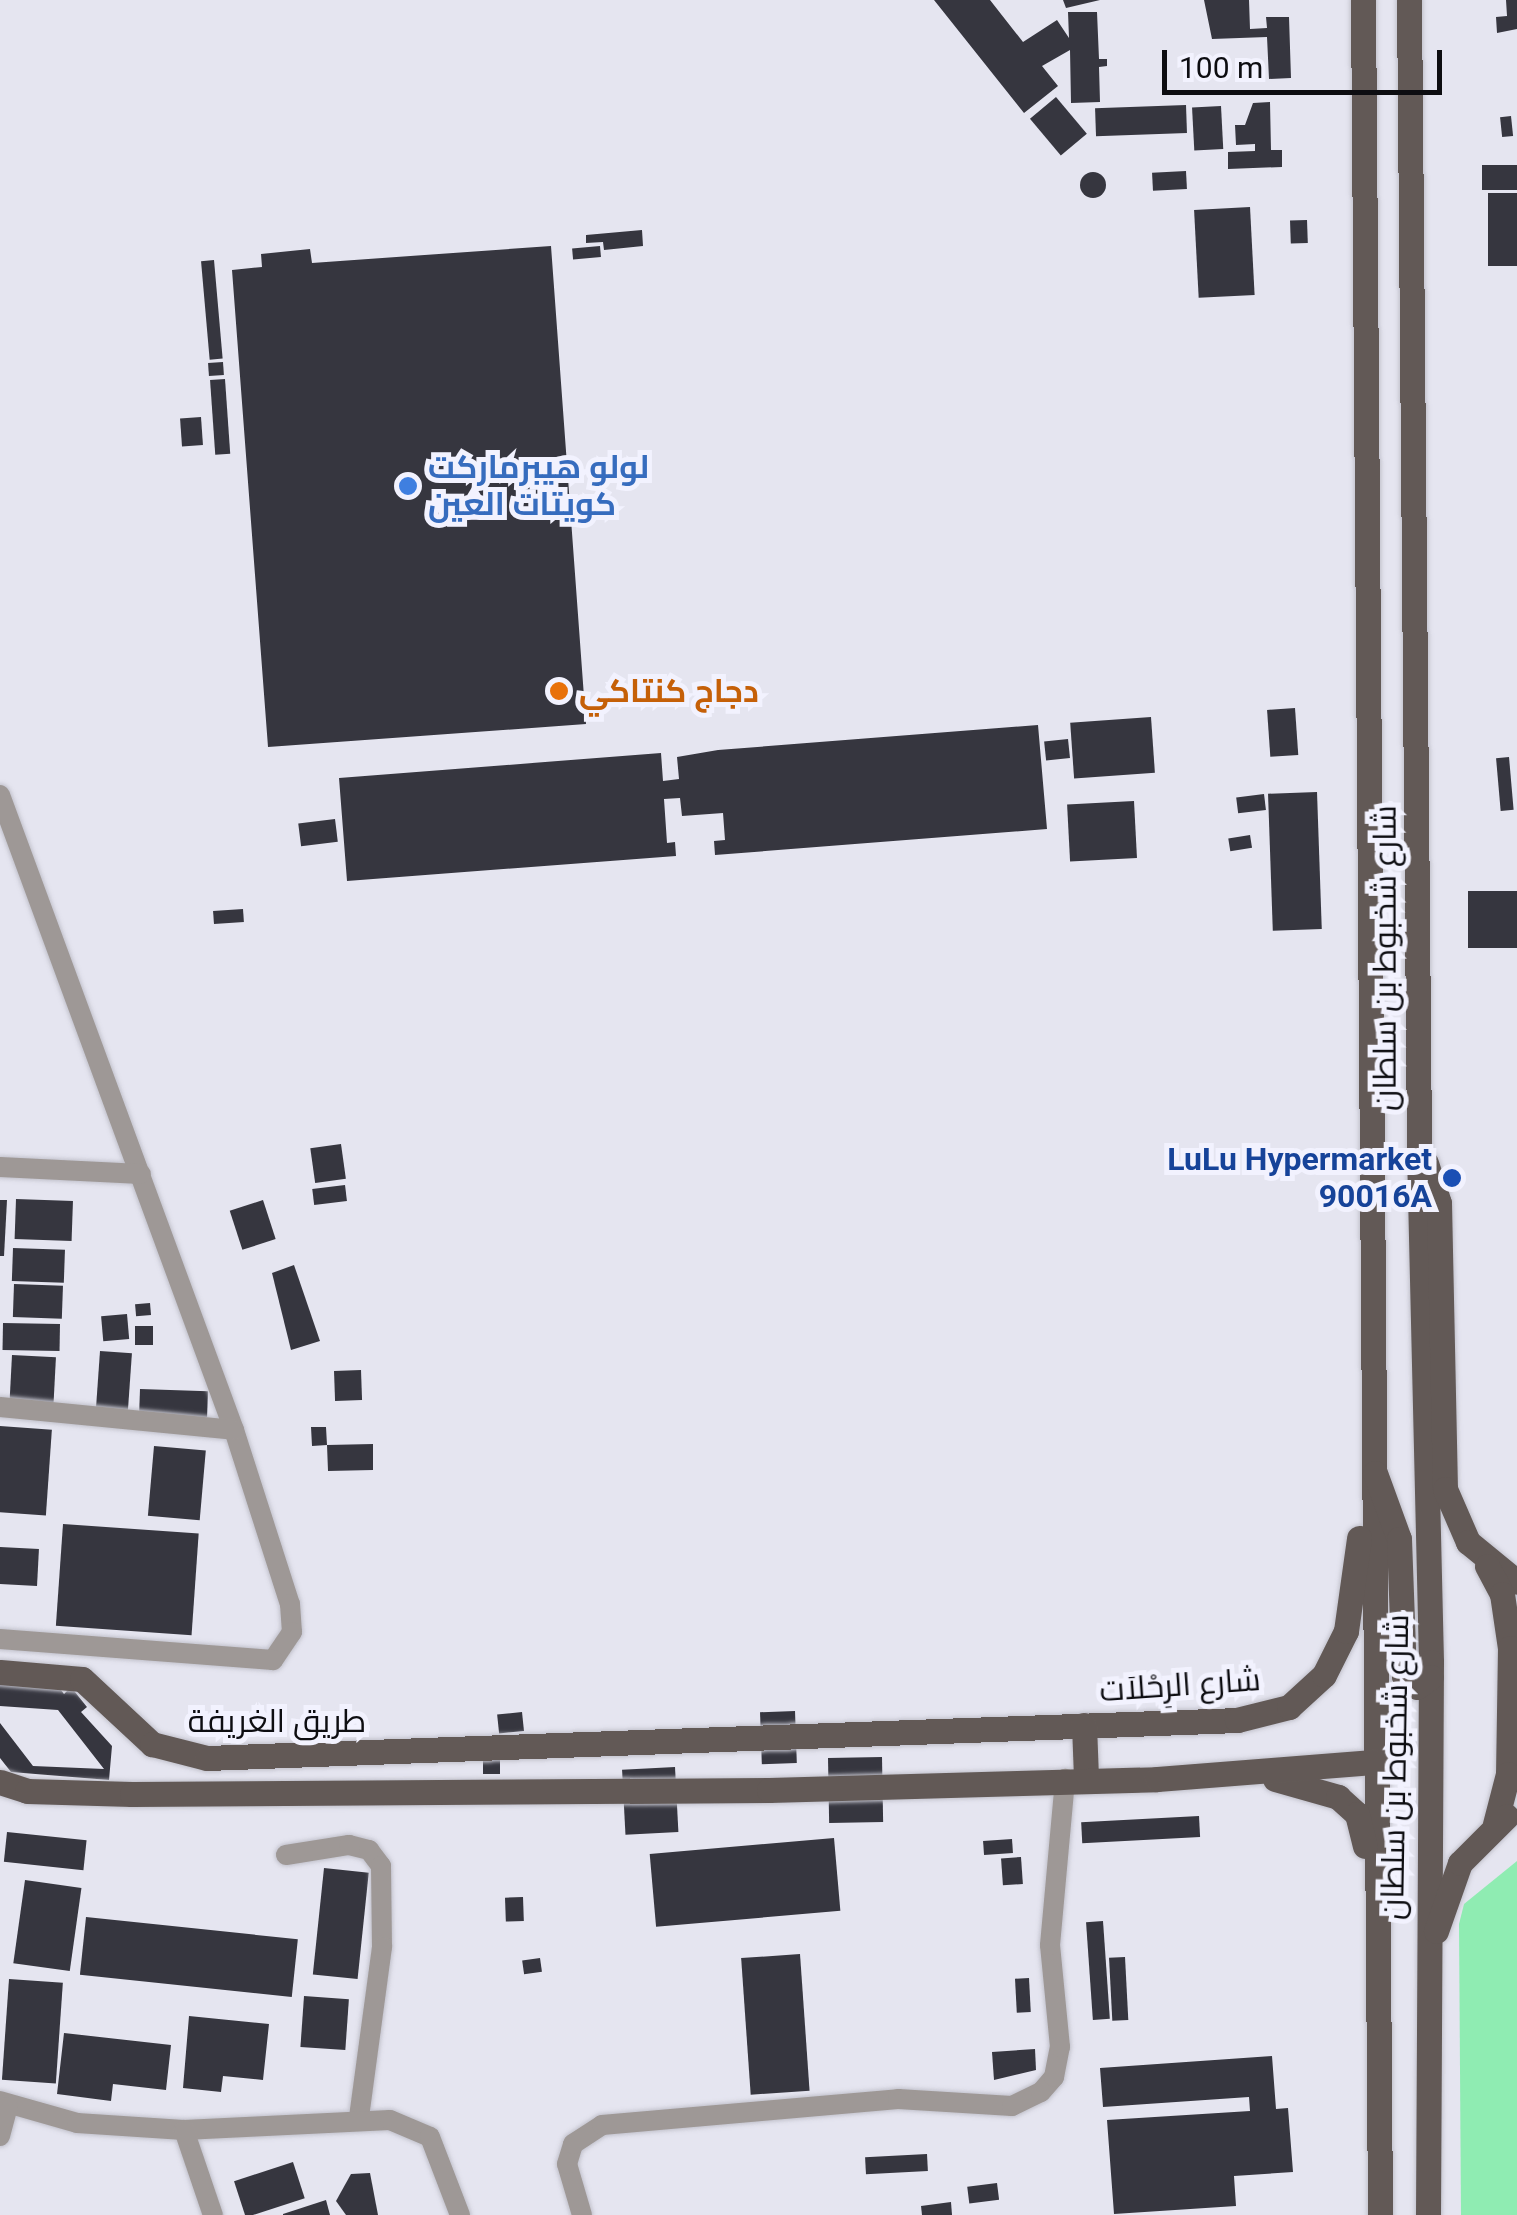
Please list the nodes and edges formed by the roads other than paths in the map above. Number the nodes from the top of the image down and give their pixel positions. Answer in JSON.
{"nodes":[{"id":1,"x":1363,"y":0,"type":"edge"},
{"id":2,"x":1408,"y":0,"type":"edge"},
{"id":3,"x":0,"y":794,"type":"edge"},
{"id":4,"x":1419,"y":1152,"type":"junction"},
{"id":5,"x":0,"y":1167,"type":"edge"},
{"id":6,"x":141,"y":1174,"type":"junction"},
{"id":7,"x":0,"y":1407,"type":"edge"},
{"id":8,"x":234,"y":1430,"type":"junction"},
{"id":9,"x":1371,"y":1464,"type":"junction"},
{"id":10,"x":1484,"y":1560,"type":"junction"},
{"id":11,"x":1517,"y":1582,"type":"edge"},
{"id":12,"x":0,"y":1640,"type":"edge"},
{"id":13,"x":0,"y":1672,"type":"edge"},
{"id":14,"x":1431,"y":1677,"type":"junction"},
{"id":15,"x":1084,"y":1725,"type":"junction"},
{"id":16,"x":808,"y":1736,"type":"joint"},
{"id":17,"x":1373,"y":1762,"type":"junction"},
{"id":18,"x":1240,"y":1772,"type":"junction"},
{"id":19,"x":1075,"y":1778,"type":"junction"},
{"id":20,"x":0,"y":1782,"type":"edge"},
{"id":21,"x":1517,"y":1810,"type":"edge"},
{"id":22,"x":1495,"y":1824,"type":"junction"},
{"id":23,"x":286,"y":1855,"type":"dead end"},
{"id":24,"x":1376,"y":1950,"type":"junction"},
{"id":25,"x":1425,"y":1980,"type":"junction"},
{"id":26,"x":4,"y":2104,"type":"edge"},
{"id":27,"x":360,"y":2118,"type":"junction"},
{"id":28,"x":184,"y":2130,"type":"junction"},
{"id":29,"x":0,"y":2136,"type":"edge"},
{"id":30,"x":212,"y":2215,"type":"edge"},
{"id":31,"x":460,"y":2215,"type":"edge"},
{"id":32,"x":582,"y":2215,"type":"edge"},
{"id":33,"x":1380,"y":2215,"type":"edge"},
{"id":34,"x":1428,"y":2215,"type":"edge"}],
"edges":[{"from":1,"to":9,"type":"main road","name":"شارع شخبوط بن سلطان"},
{"from":2,"to":4,"type":"main road","name":"شارع شخبوط بن سلطان"},
{"from":3,"to":6,"type":"street"},
{"from":4,"to":10,"type":"main road"},
{"from":4,"to":14,"type":"main road","name":"شارع شخبوط بن سلطان"},
{"from":5,"to":6,"type":"street"},
{"from":6,"to":8,"type":"street"},
{"from":7,"to":8,"type":"street"},
{"from":8,"to":12,"type":"street"},
{"from":9,"to":14,"type":"main road"},
{"from":9,"to":15,"type":"main road","name":"شارع الرِحْلاَت"},
{"from":9,"to":17,"type":"main road","name":"شارع شخبوط بن سلطان"},
{"from":10,"to":11,"type":"main road"},
{"from":10,"to":22,"type":"main road"},
{"from":13,"to":16,"type":"main road","name":"طريق الغريفة"},
{"from":14,"to":25,"type":"main road","name":"شارع شخبوط بن سلطان"},
{"from":15,"to":16,"type":"main road","name":"شارع الرِحْلاَت"},
{"from":15,"to":19,"type":"main road"},
{"from":17,"to":18,"type":"main road"},
{"from":17,"to":24,"type":"main road","name":"شارع شخبوط بن سلطان"},
{"from":18,"to":19,"type":"main road"},
{"from":18,"to":24,"type":"main road"},
{"from":19,"to":20,"type":"main road","name":"طريق الغريفة"},
{"from":19,"to":32,"type":"street"},
{"from":21,"to":22,"type":"main road"},
{"from":22,"to":25,"type":"main road"},
{"from":23,"to":27,"type":"street"},
{"from":24,"to":33,"type":"main road","name":"شارع شخبوط بن سلطان"},
{"from":25,"to":34,"type":"main road","name":"شارع شخبوط بن سلطان"},
{"from":26,"to":28,"type":"street"},
{"from":26,"to":29,"type":"street"},
{"from":27,"to":28,"type":"street"},
{"from":27,"to":31,"type":"street"},
{"from":28,"to":30,"type":"street"}]}
